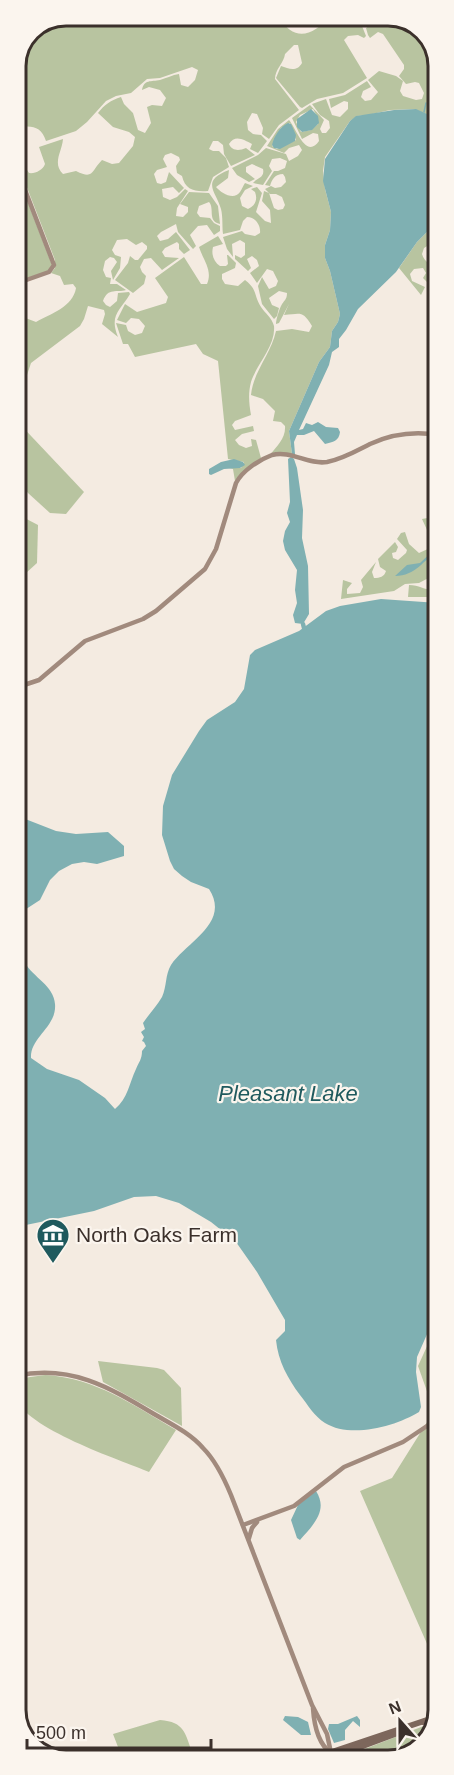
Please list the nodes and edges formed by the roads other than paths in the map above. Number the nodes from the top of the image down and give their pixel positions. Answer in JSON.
{"nodes":[{"id":1,"x":26,"y":192,"type":"edge"},
{"id":2,"x":26,"y":280,"type":"edge"},
{"id":3,"x":428,"y":434,"type":"edge"},
{"id":4,"x":26,"y":684,"type":"edge"},
{"id":5,"x":26,"y":1375,"type":"edge"},
{"id":6,"x":428,"y":1425,"type":"edge"},
{"id":7,"x":262,"y":1518,"type":"junction"},
{"id":8,"x":243,"y":1525,"type":"junction"},
{"id":9,"x":250,"y":1543,"type":"junction"},
{"id":10,"x":427,"y":1720,"type":"edge"},
{"id":11,"x":326,"y":1750,"type":"edge"},
{"id":12,"x":349,"y":1750,"type":"edge"}],
"edges":[{"from":1,"to":2,"type":"street"},
{"from":3,"to":4,"type":"street"},
{"from":5,"to":8,"type":"street"},
{"from":6,"to":7,"type":"street"},
{"from":7,"to":8,"type":"street"},
{"from":7,"to":9,"type":"street"},
{"from":8,"to":9,"type":"street"},
{"from":9,"to":11,"type":"street"},
{"from":10,"to":12,"type":"main road"}]}
